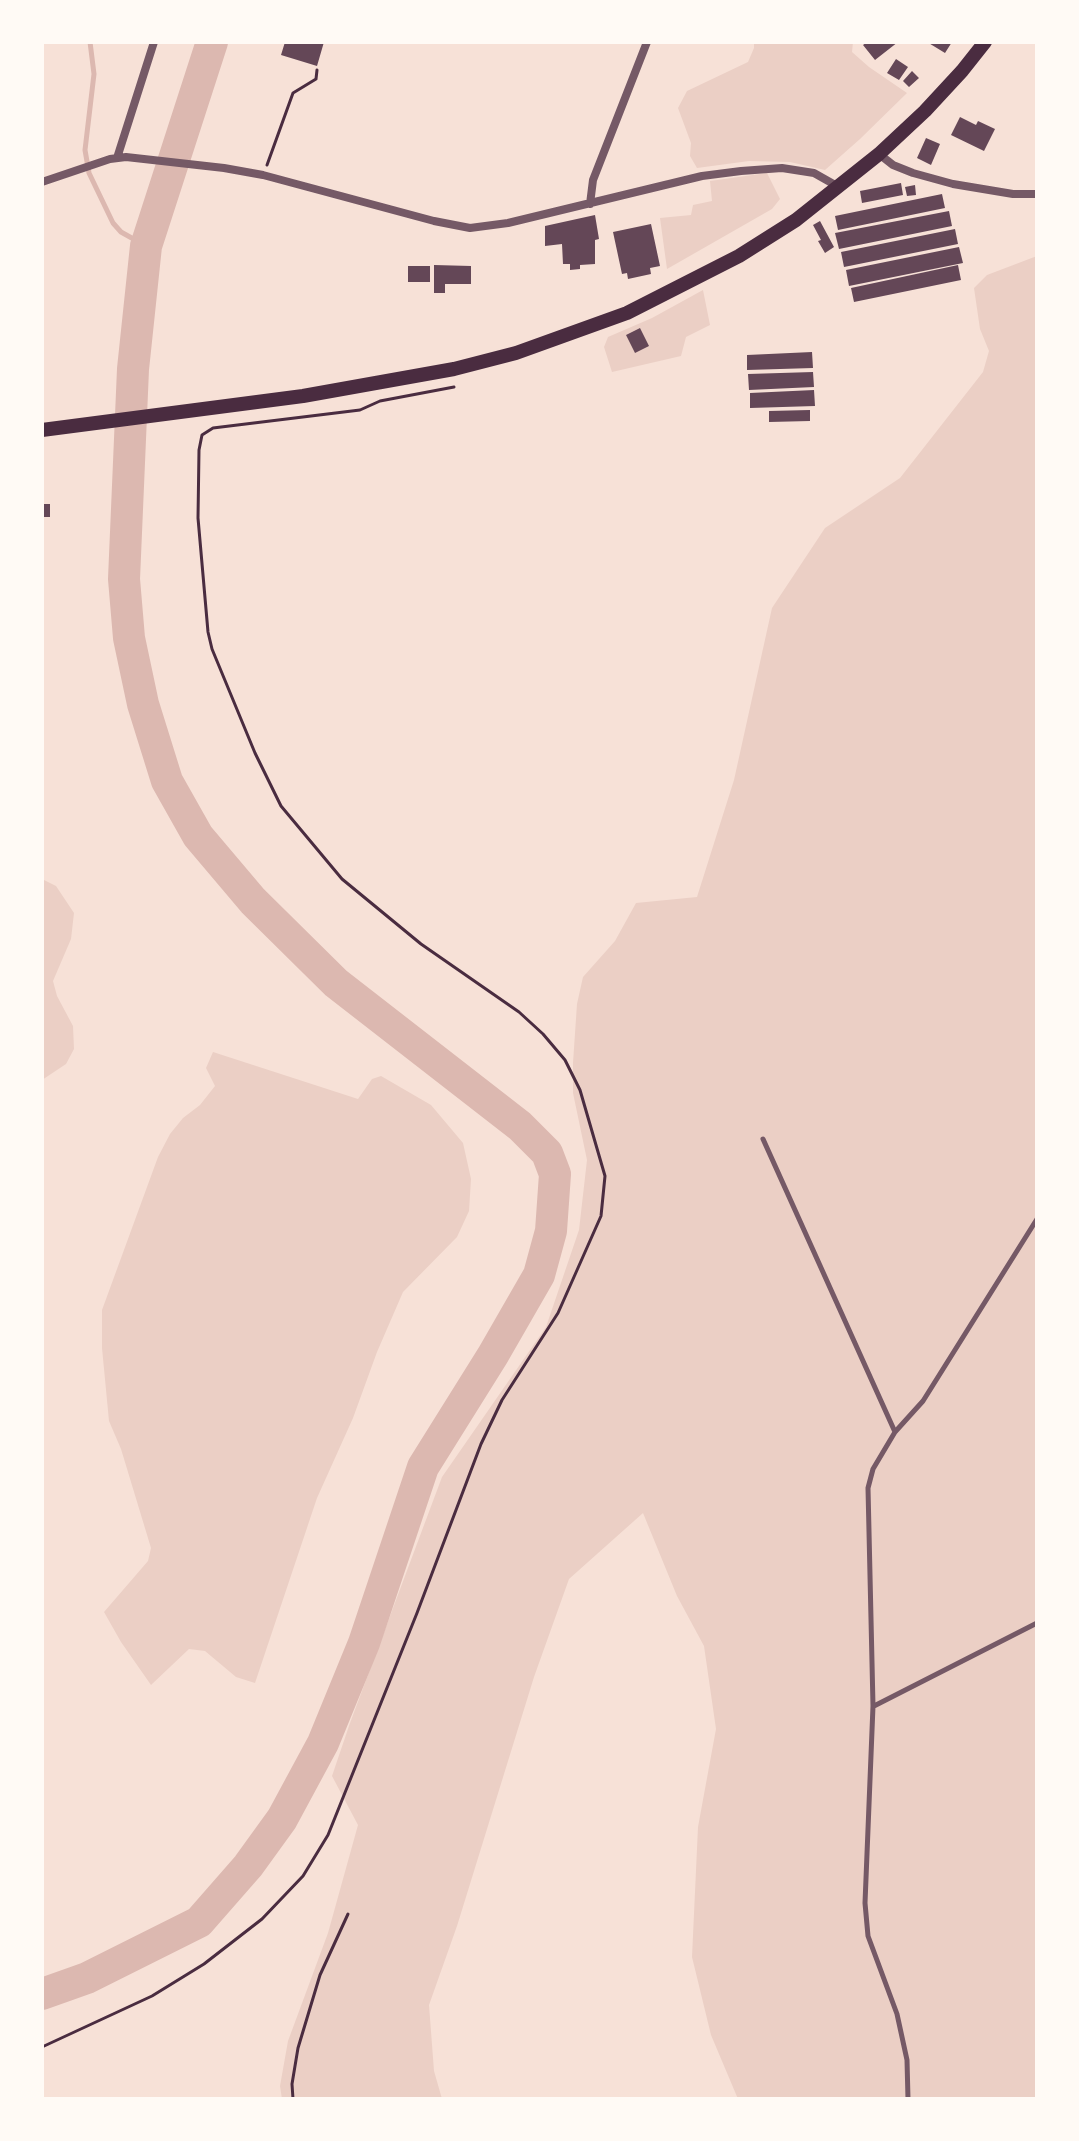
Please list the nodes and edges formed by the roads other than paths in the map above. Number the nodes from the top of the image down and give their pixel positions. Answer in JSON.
{"nodes":[{"id":1,"x":154,"y":42,"type":"edge"},
{"id":2,"x":647,"y":42,"type":"edge"},
{"id":3,"x":985,"y":42,"type":"edge"},
{"id":4,"x":879,"y":154,"type":"junction"},
{"id":5,"x":118,"y":158,"type":"junction"},
{"id":6,"x":42,"y":182,"type":"edge"},
{"id":7,"x":837,"y":186,"type":"junction"},
{"id":8,"x":1037,"y":194,"type":"edge"},
{"id":9,"x":590,"y":204,"type":"junction"},
{"id":10,"x":42,"y":430,"type":"edge"},
{"id":11,"x":763,"y":1139,"type":"dead end"},
{"id":12,"x":1037,"y":1219,"type":"edge"},
{"id":13,"x":895,"y":1432,"type":"junction"},
{"id":14,"x":1037,"y":1623,"type":"edge"},
{"id":15,"x":873,"y":1706,"type":"junction"},
{"id":16,"x":908,"y":2099,"type":"edge"}],
"edges":[{"from":1,"to":5,"type":"street"},
{"from":2,"to":9,"type":"street"},
{"from":3,"to":4,"type":"main road"},
{"from":4,"to":7,"type":"main road"},
{"from":4,"to":8,"type":"street"},
{"from":5,"to":6,"type":"street"},
{"from":5,"to":9,"type":"street"},
{"from":7,"to":9,"type":"street"},
{"from":7,"to":10,"type":"main road"},
{"from":11,"to":13,"type":"lane"},
{"from":12,"to":13,"type":"lane"},
{"from":13,"to":15,"type":"lane"},
{"from":14,"to":15,"type":"lane"},
{"from":15,"to":16,"type":"lane"}]}
